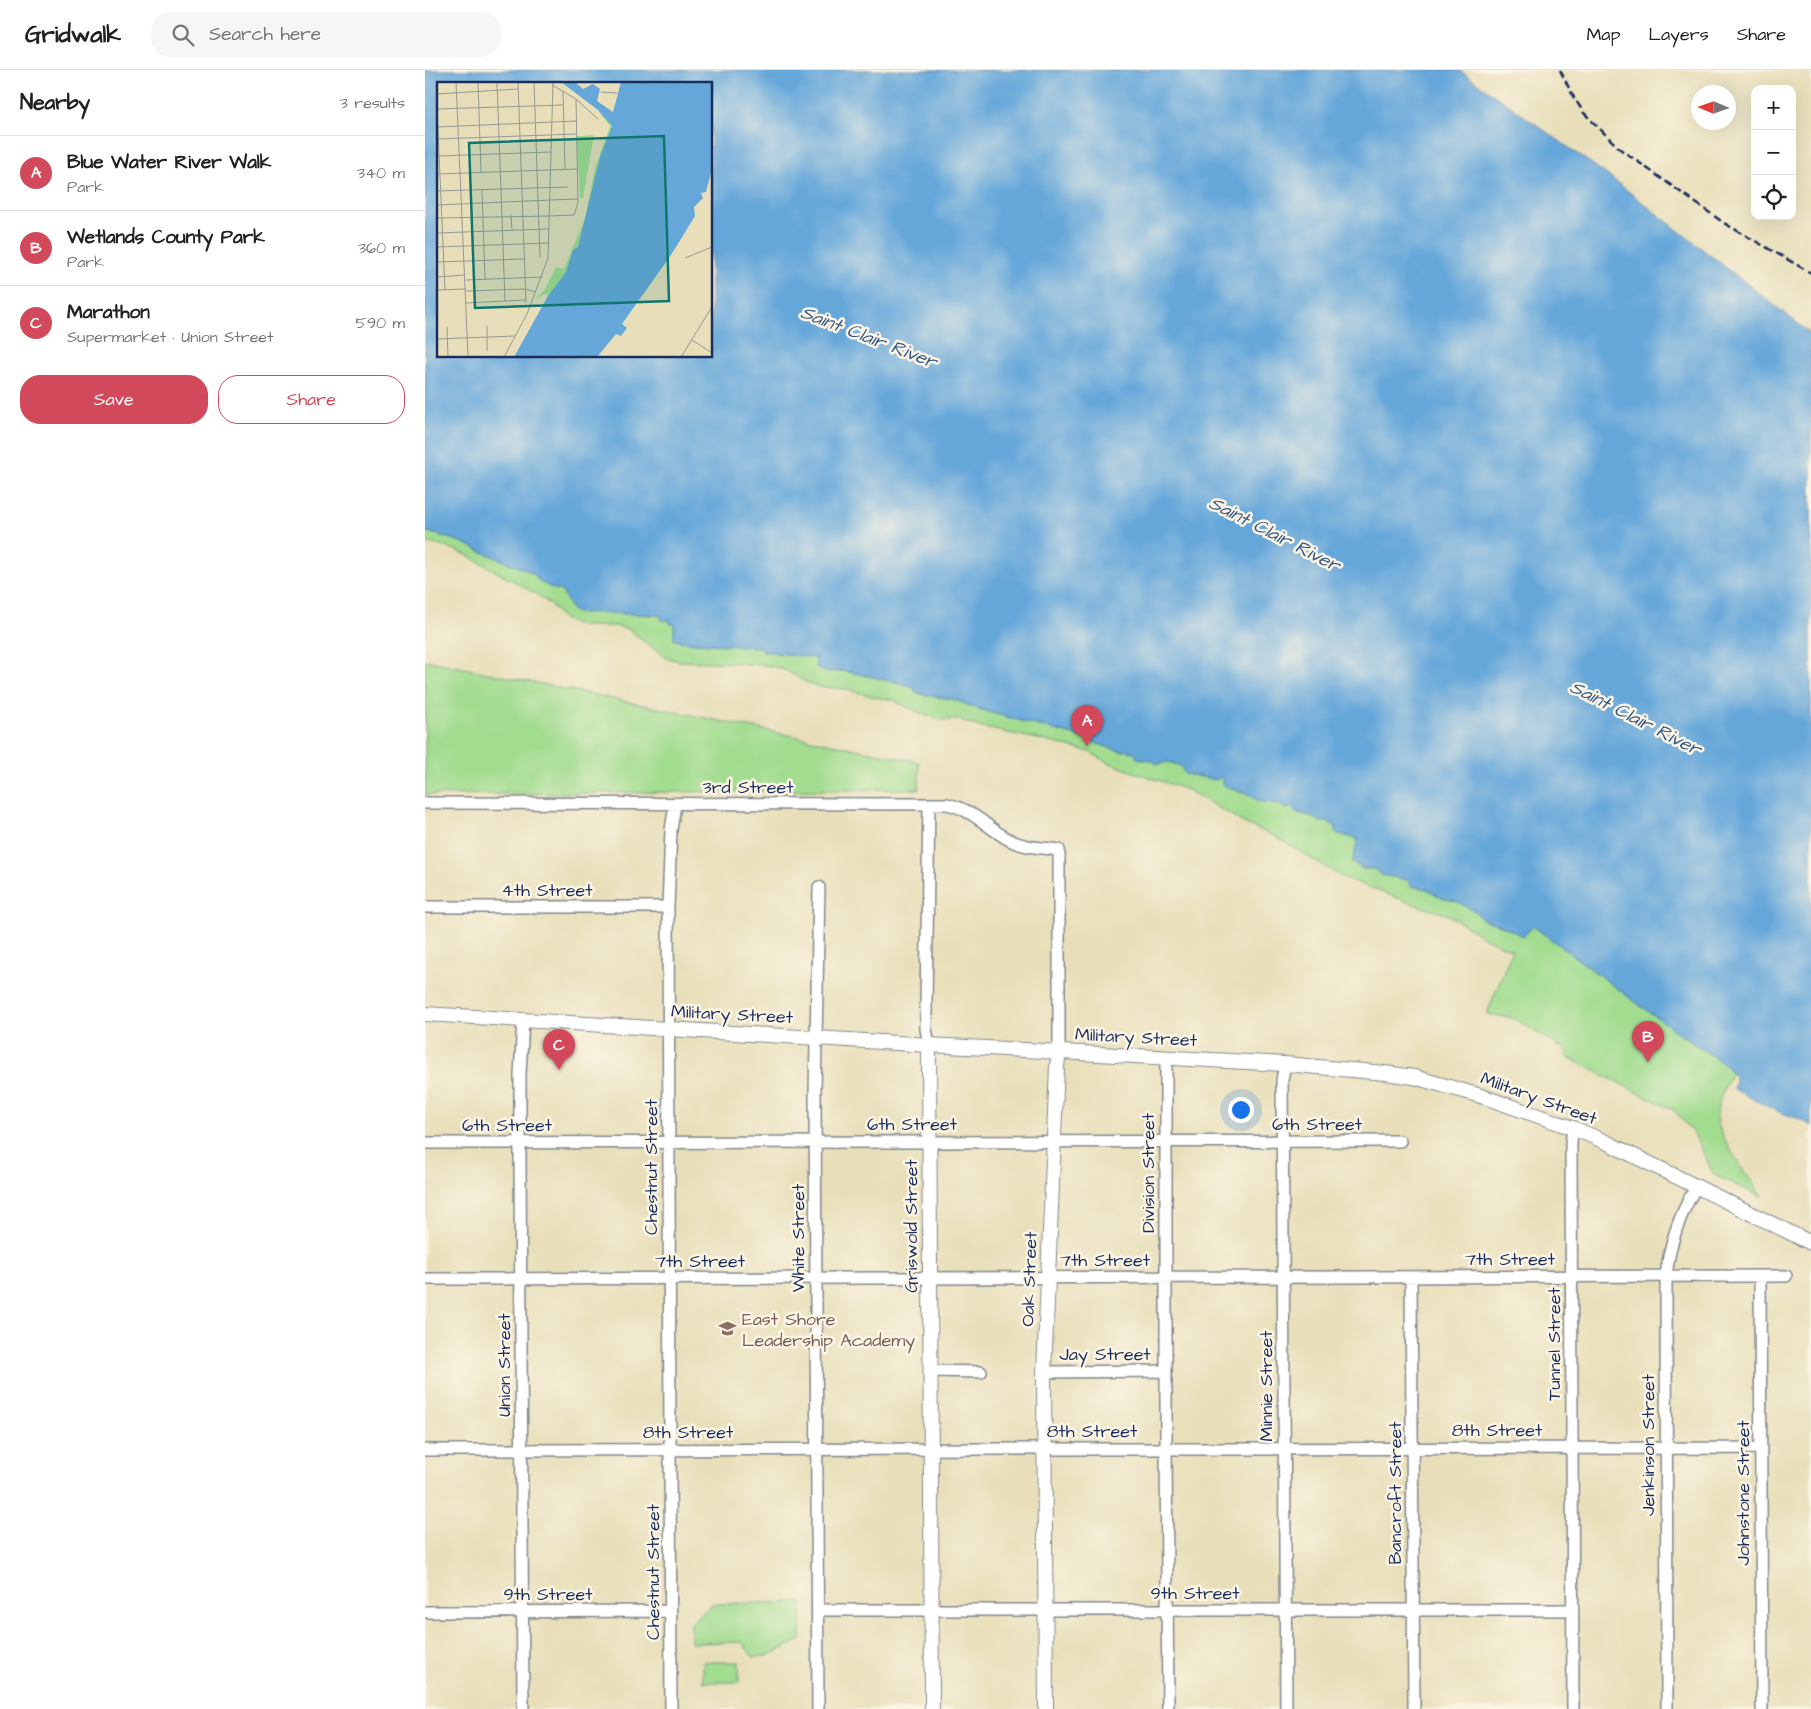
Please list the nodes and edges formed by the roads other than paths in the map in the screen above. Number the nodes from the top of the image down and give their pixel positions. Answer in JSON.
{"nodes":[{"id":1,"x":425,"y":804,"type":"edge"},
{"id":2,"x":675,"y":804,"type":"junction"},
{"id":3,"x":929,"y":804,"type":"junction"},
{"id":4,"x":1059,"y":850,"type":"joint"},
{"id":5,"x":819,"y":887,"type":"dead end"},
{"id":6,"x":425,"y":907,"type":"edge"},
{"id":7,"x":668,"y":907,"type":"junction"},
{"id":8,"x":425,"y":1014,"type":"edge"},
{"id":9,"x":523,"y":1020,"type":"junction"},
{"id":10,"x":668,"y":1030,"type":"junction"},
{"id":11,"x":815,"y":1038,"type":"junction"},
{"id":12,"x":929,"y":1045,"type":"junction"},
{"id":13,"x":1059,"y":1051,"type":"junction"},
{"id":14,"x":1165,"y":1057,"type":"junction"},
{"id":15,"x":1285,"y":1064,"type":"junction"},
{"id":16,"x":1573,"y":1128,"type":"junction"},
{"id":17,"x":1165,"y":1141,"type":"junction"},
{"id":18,"x":1283,"y":1141,"type":"junction"},
{"id":19,"x":1400,"y":1141,"type":"dead end"},
{"id":20,"x":669,"y":1142,"type":"junction"},
{"id":21,"x":815,"y":1142,"type":"junction"},
{"id":22,"x":930,"y":1142,"type":"junction"},
{"id":23,"x":1053,"y":1142,"type":"junction"},
{"id":24,"x":425,"y":1143,"type":"edge"},
{"id":25,"x":521,"y":1143,"type":"junction"},
{"id":26,"x":1696,"y":1187,"type":"junction"},
{"id":27,"x":1811,"y":1243,"type":"edge"},
{"id":28,"x":1571,"y":1276,"type":"junction"},
{"id":29,"x":1786,"y":1276,"type":"dead end"},
{"id":30,"x":1166,"y":1277,"type":"junction"},
{"id":31,"x":1284,"y":1277,"type":"junction"},
{"id":32,"x":1411,"y":1277,"type":"junction"},
{"id":33,"x":1666,"y":1277,"type":"junction"},
{"id":34,"x":1760,"y":1277,"type":"junction"},
{"id":35,"x":669,"y":1278,"type":"junction"},
{"id":36,"x":816,"y":1278,"type":"junction"},
{"id":37,"x":929,"y":1278,"type":"junction"},
{"id":38,"x":1047,"y":1278,"type":"junction"},
{"id":39,"x":425,"y":1279,"type":"edge"},
{"id":40,"x":521,"y":1279,"type":"junction"},
{"id":41,"x":931,"y":1371,"type":"junction"},
{"id":42,"x":1166,"y":1371,"type":"junction"},
{"id":43,"x":981,"y":1372,"type":"dead end"},
{"id":44,"x":1044,"y":1372,"type":"junction"},
{"id":45,"x":1166,"y":1448,"type":"junction"},
{"id":46,"x":1284,"y":1448,"type":"junction"},
{"id":47,"x":1412,"y":1448,"type":"junction"},
{"id":48,"x":1572,"y":1448,"type":"junction"},
{"id":49,"x":1665,"y":1448,"type":"junction"},
{"id":50,"x":1760,"y":1448,"type":"junction"},
{"id":51,"x":817,"y":1449,"type":"junction"},
{"id":52,"x":930,"y":1449,"type":"junction"},
{"id":53,"x":1044,"y":1449,"type":"junction"},
{"id":54,"x":425,"y":1450,"type":"edge"},
{"id":55,"x":522,"y":1450,"type":"junction"},
{"id":56,"x":669,"y":1450,"type":"junction"},
{"id":57,"x":1413,"y":1609,"type":"junction"},
{"id":58,"x":818,"y":1610,"type":"junction"},
{"id":59,"x":932,"y":1610,"type":"junction"},
{"id":60,"x":1045,"y":1610,"type":"junction"},
{"id":61,"x":1167,"y":1610,"type":"junction"},
{"id":62,"x":1285,"y":1610,"type":"junction"},
{"id":63,"x":1572,"y":1610,"type":"junction"},
{"id":64,"x":522,"y":1611,"type":"junction"},
{"id":65,"x":670,"y":1611,"type":"junction"},
{"id":66,"x":425,"y":1612,"type":"edge"},
{"id":67,"x":523,"y":1709,"type":"edge"},
{"id":68,"x":671,"y":1709,"type":"edge"},
{"id":69,"x":818,"y":1709,"type":"edge"},
{"id":70,"x":932,"y":1709,"type":"edge"},
{"id":71,"x":1046,"y":1709,"type":"edge"},
{"id":72,"x":1169,"y":1709,"type":"edge"},
{"id":73,"x":1286,"y":1709,"type":"edge"},
{"id":74,"x":1414,"y":1709,"type":"edge"},
{"id":75,"x":1573,"y":1709,"type":"edge"},
{"id":76,"x":1667,"y":1709,"type":"edge"},
{"id":77,"x":1762,"y":1709,"type":"edge"}],
"edges":[{"from":1,"to":2,"type":"street","name":"3rd Street"},
{"from":2,"to":3,"type":"street","name":"3rd Street"},
{"from":2,"to":7,"type":"street","name":"Chestnut Street"},
{"from":3,"to":4,"type":"street","name":"3rd Street"},
{"from":3,"to":12,"type":"street","name":"Griswold Street"},
{"from":4,"to":13,"type":"street","name":"Oak Street"},
{"from":5,"to":11,"type":"street","name":"White Street"},
{"from":6,"to":7,"type":"street","name":"4th Street"},
{"from":7,"to":10,"type":"street","name":"Chestnut Street"},
{"from":8,"to":9,"type":"main road","name":"Military Street"},
{"from":9,"to":10,"type":"main road","name":"Military Street"},
{"from":9,"to":25,"type":"street","name":"Union Street"},
{"from":10,"to":11,"type":"main road","name":"Military Street"},
{"from":10,"to":20,"type":"street","name":"Chestnut Street"},
{"from":11,"to":12,"type":"main road","name":"Military Street"},
{"from":11,"to":21,"type":"street","name":"White Street"},
{"from":12,"to":13,"type":"main road","name":"Military Street"},
{"from":12,"to":22,"type":"main road","name":"Griswold Street"},
{"from":13,"to":14,"type":"main road","name":"Military Street"},
{"from":13,"to":23,"type":"main road","name":"Oak Street"},
{"from":14,"to":15,"type":"main road","name":"Military Street"},
{"from":14,"to":17,"type":"street","name":"Division Street"},
{"from":15,"to":16,"type":"main road","name":"Military Street"},
{"from":15,"to":18,"type":"street","name":"Minnie Street"},
{"from":16,"to":26,"type":"main road","name":"Military Street"},
{"from":16,"to":28,"type":"street","name":"Tunnel Street"},
{"from":17,"to":18,"type":"street","name":"6th Street"},
{"from":17,"to":23,"type":"street","name":"6th Street"},
{"from":17,"to":30,"type":"street","name":"Division Street"},
{"from":18,"to":19,"type":"street","name":"6th Street"},
{"from":18,"to":31,"type":"street","name":"Minnie Street"},
{"from":20,"to":21,"type":"street","name":"6th Street"},
{"from":20,"to":25,"type":"street","name":"6th Street"},
{"from":20,"to":35,"type":"street","name":"Chestnut Street"},
{"from":21,"to":22,"type":"street","name":"6th Street"},
{"from":21,"to":36,"type":"street","name":"White Street"},
{"from":22,"to":23,"type":"street","name":"6th Street"},
{"from":22,"to":37,"type":"main road","name":"Griswold Street"},
{"from":23,"to":38,"type":"main road","name":"Oak Street"},
{"from":24,"to":25,"type":"street","name":"6th Street"},
{"from":25,"to":40,"type":"street","name":"Union Street"},
{"from":26,"to":27,"type":"main road","name":"Military Street"},
{"from":26,"to":33,"type":"street","name":"Jenkinson Street"},
{"from":28,"to":32,"type":"street","name":"7th Street"},
{"from":28,"to":33,"type":"street","name":"7th Street"},
{"from":28,"to":48,"type":"street","name":"Tunnel Street"},
{"from":29,"to":34,"type":"street","name":"7th Street"},
{"from":30,"to":31,"type":"street","name":"7th Street"},
{"from":30,"to":38,"type":"street","name":"7th Street"},
{"from":30,"to":42,"type":"street","name":"Division Street"},
{"from":31,"to":32,"type":"street","name":"7th Street"},
{"from":31,"to":46,"type":"street","name":"Minnie Street"},
{"from":32,"to":47,"type":"street","name":"Bancroft Street"},
{"from":33,"to":34,"type":"street","name":"7th Street"},
{"from":33,"to":49,"type":"street","name":"Jenkinson Street"},
{"from":34,"to":50,"type":"street","name":"Johnstone Street"},
{"from":35,"to":36,"type":"street","name":"7th Street"},
{"from":35,"to":40,"type":"street","name":"7th Street"},
{"from":35,"to":56,"type":"street","name":"Chestnut Street"},
{"from":36,"to":37,"type":"street","name":"7th Street"},
{"from":36,"to":51,"type":"street","name":"White Street"},
{"from":37,"to":38,"type":"street","name":"7th Street"},
{"from":37,"to":41,"type":"main road","name":"Griswold Street"},
{"from":38,"to":44,"type":"main road","name":"Oak Street"},
{"from":39,"to":40,"type":"street","name":"7th Street"},
{"from":40,"to":55,"type":"street","name":"Union Street"},
{"from":41,"to":43,"type":"street"},
{"from":41,"to":52,"type":"main road","name":"Griswold Street"},
{"from":42,"to":44,"type":"street","name":"Jay Street"},
{"from":42,"to":45,"type":"street","name":"Division Street"},
{"from":44,"to":53,"type":"main road","name":"Oak Street"},
{"from":45,"to":46,"type":"street","name":"8th Street"},
{"from":45,"to":53,"type":"street","name":"8th Street"},
{"from":45,"to":61,"type":"street","name":"Division Street"},
{"from":46,"to":47,"type":"street","name":"8th Street"},
{"from":46,"to":62,"type":"street","name":"Minnie Street"},
{"from":47,"to":48,"type":"street","name":"8th Street"},
{"from":47,"to":57,"type":"street","name":"Bancroft Street"},
{"from":48,"to":49,"type":"street","name":"8th Street"},
{"from":48,"to":63,"type":"street","name":"Tunnel Street"},
{"from":49,"to":50,"type":"street","name":"8th Street"},
{"from":49,"to":76,"type":"street","name":"Jenkinson Street"},
{"from":50,"to":77,"type":"street","name":"Johnstone Street"},
{"from":51,"to":52,"type":"street","name":"8th Street"},
{"from":51,"to":56,"type":"street","name":"8th Street"},
{"from":51,"to":58,"type":"street","name":"White Street"},
{"from":52,"to":53,"type":"street","name":"8th Street"},
{"from":52,"to":59,"type":"main road","name":"Griswold Street"},
{"from":53,"to":60,"type":"main road","name":"Oak Street"},
{"from":54,"to":55,"type":"street","name":"8th Street"},
{"from":55,"to":56,"type":"street","name":"8th Street"},
{"from":55,"to":64,"type":"street","name":"Union Street"},
{"from":56,"to":65,"type":"street","name":"Chestnut Street"},
{"from":57,"to":62,"type":"street","name":"9th Street"},
{"from":57,"to":63,"type":"street","name":"9th Street"},
{"from":57,"to":74,"type":"street","name":"Bancroft Street"},
{"from":58,"to":59,"type":"street","name":"9th Street"},
{"from":58,"to":69,"type":"street","name":"White Street"},
{"from":59,"to":60,"type":"street","name":"9th Street"},
{"from":59,"to":70,"type":"main road","name":"Griswold Street"},
{"from":60,"to":61,"type":"street","name":"9th Street"},
{"from":60,"to":71,"type":"main road","name":"Oak Street"},
{"from":61,"to":62,"type":"street","name":"9th Street"},
{"from":61,"to":72,"type":"street","name":"Division Street"},
{"from":62,"to":73,"type":"street","name":"Minnie Street"},
{"from":63,"to":75,"type":"street","name":"Tunnel Street"},
{"from":64,"to":65,"type":"street","name":"9th Street"},
{"from":64,"to":66,"type":"street","name":"9th Street"},
{"from":64,"to":67,"type":"street","name":"Union Street"},
{"from":65,"to":68,"type":"street","name":"Chestnut Street"}]}
